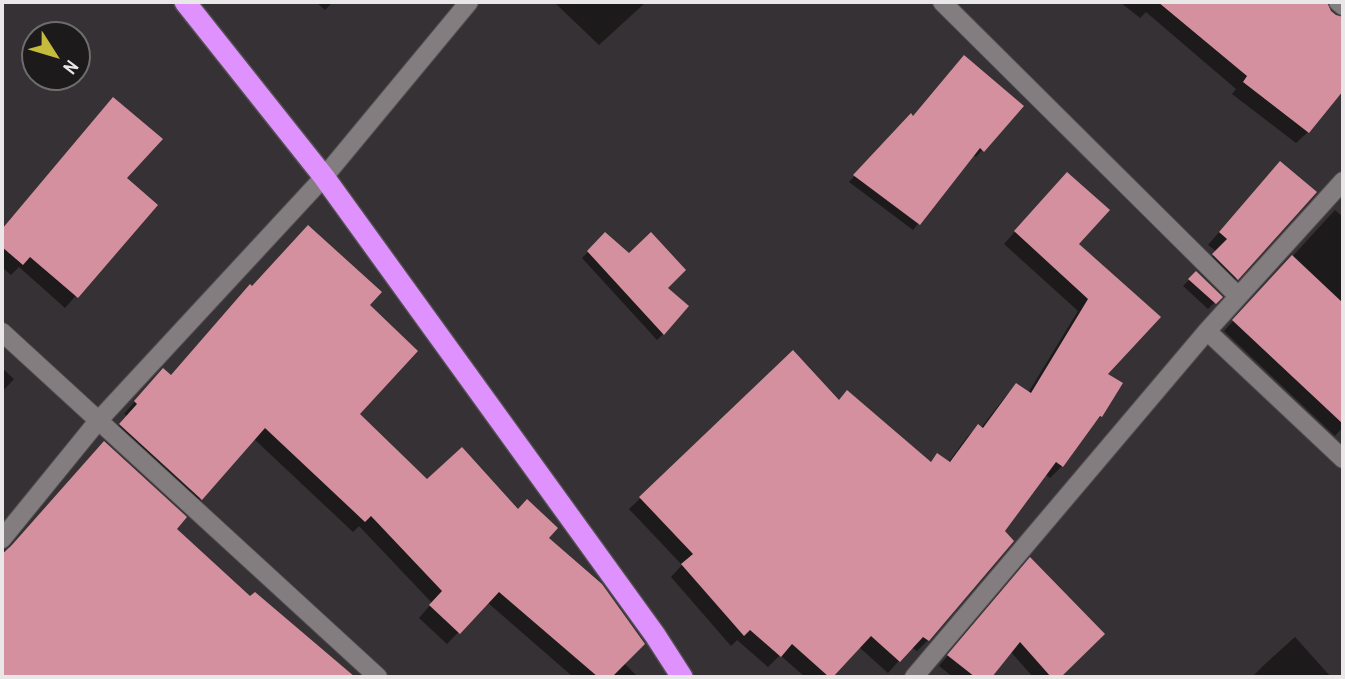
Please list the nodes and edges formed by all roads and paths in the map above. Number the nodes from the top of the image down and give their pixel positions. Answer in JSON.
{"nodes":[{"id":1,"x":185,"y":2,"type":"edge"},
{"id":2,"x":469,"y":2,"type":"edge"},
{"id":3,"x":942,"y":2,"type":"edge"},
{"id":4,"x":1338,"y":2,"type":"edge"},
{"id":5,"x":1343,"y":6,"type":"edge"},
{"id":6,"x":324,"y":177,"type":"junction"},
{"id":7,"x":1343,"y":181,"type":"edge"},
{"id":8,"x":1238,"y":296,"type":"junction"},
{"id":9,"x":1207,"y":331,"type":"junction"},
{"id":10,"x":2,"y":332,"type":"edge"},
{"id":11,"x":99,"y":421,"type":"junction"},
{"id":12,"x":1343,"y":459,"type":"edge"},
{"id":13,"x":2,"y":538,"type":"edge"},
{"id":14,"x":378,"y":677,"type":"edge"},
{"id":15,"x":682,"y":677,"type":"edge"},
{"id":16,"x":914,"y":677,"type":"edge"}],
"edges":[{"from":1,"to":6,"type":"highway"},
{"from":2,"to":6,"type":"street"},
{"from":3,"to":8,"type":"street"},
{"from":4,"to":5,"type":"street"},
{"from":6,"to":11,"type":"street"},
{"from":6,"to":15,"type":"highway"},
{"from":7,"to":8,"type":"street"},
{"from":8,"to":9,"type":"street"},
{"from":9,"to":12,"type":"street"},
{"from":9,"to":16,"type":"street"},
{"from":10,"to":11,"type":"street"},
{"from":11,"to":13,"type":"street"},
{"from":11,"to":14,"type":"street"}]}
